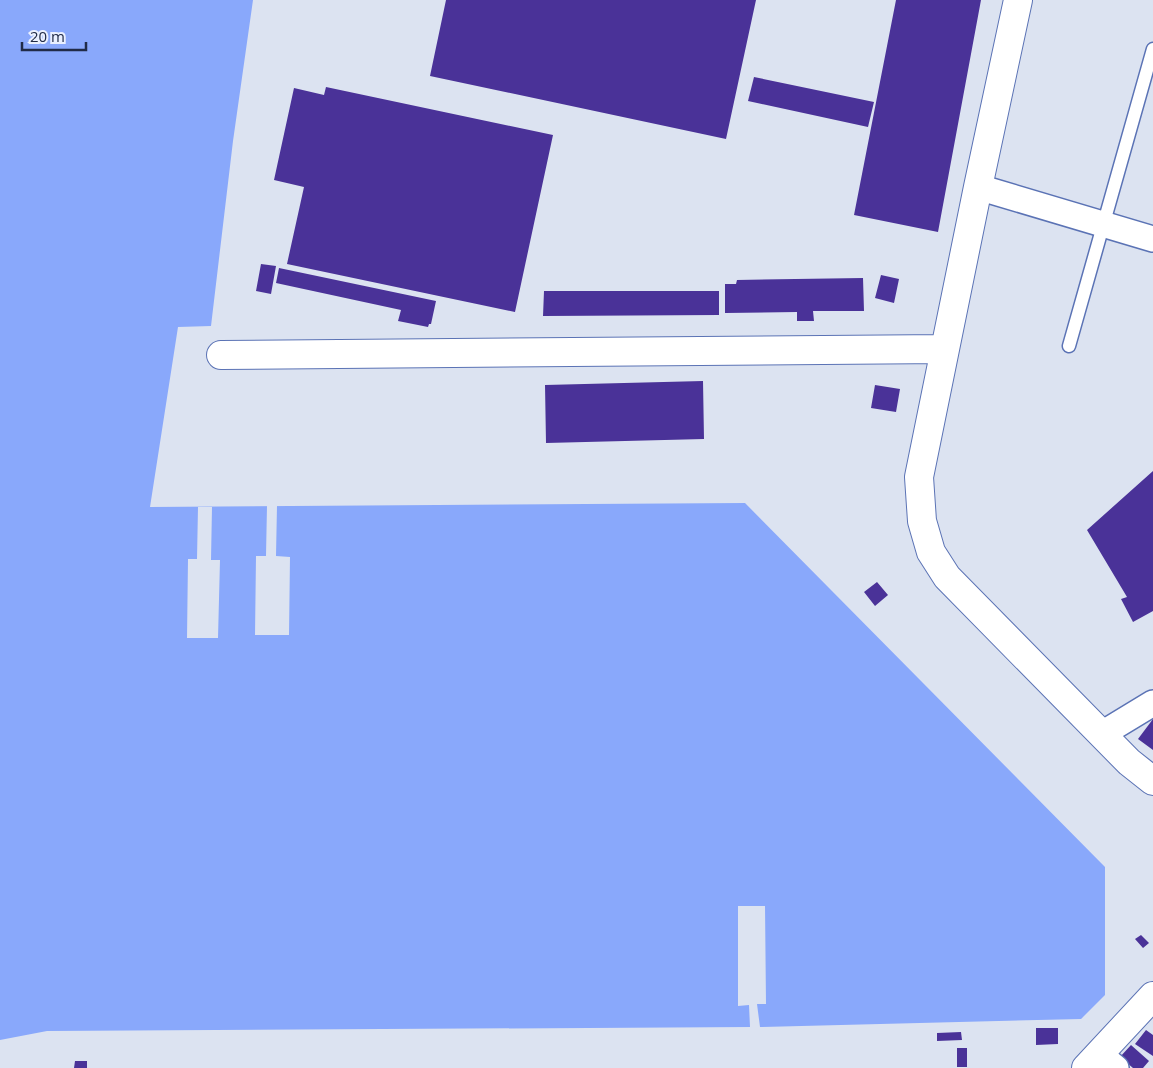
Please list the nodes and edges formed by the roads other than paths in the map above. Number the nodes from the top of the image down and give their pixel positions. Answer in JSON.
{"nodes":[{"id":1,"x":1018,"y":0,"type":"edge"},
{"id":2,"x":1153,"y":49,"type":"edge"},
{"id":3,"x":978,"y":186,"type":"junction"},
{"id":4,"x":1104,"y":224,"type":"junction"},
{"id":5,"x":1153,"y":240,"type":"edge"},
{"id":6,"x":1069,"y":346,"type":"dead end"},
{"id":7,"x":945,"y":349,"type":"junction"},
{"id":8,"x":222,"y":355,"type":"dead end"},
{"id":9,"x":1153,"y":703,"type":"edge"},
{"id":10,"x":1102,"y":734,"type":"junction"},
{"id":11,"x":1153,"y":781,"type":"edge"},
{"id":12,"x":1153,"y":996,"type":"edge"},
{"id":13,"x":1100,"y":1063,"type":"edge"}],
"edges":[{"from":1,"to":3,"type":"street"},
{"from":2,"to":4,"type":"lane"},
{"from":3,"to":4,"type":"street"},
{"from":3,"to":7,"type":"street"},
{"from":4,"to":5,"type":"street"},
{"from":4,"to":6,"type":"lane"},
{"from":7,"to":8,"type":"street"},
{"from":7,"to":10,"type":"street"},
{"from":9,"to":10,"type":"street"},
{"from":10,"to":11,"type":"street"},
{"from":12,"to":13,"type":"street"}]}
